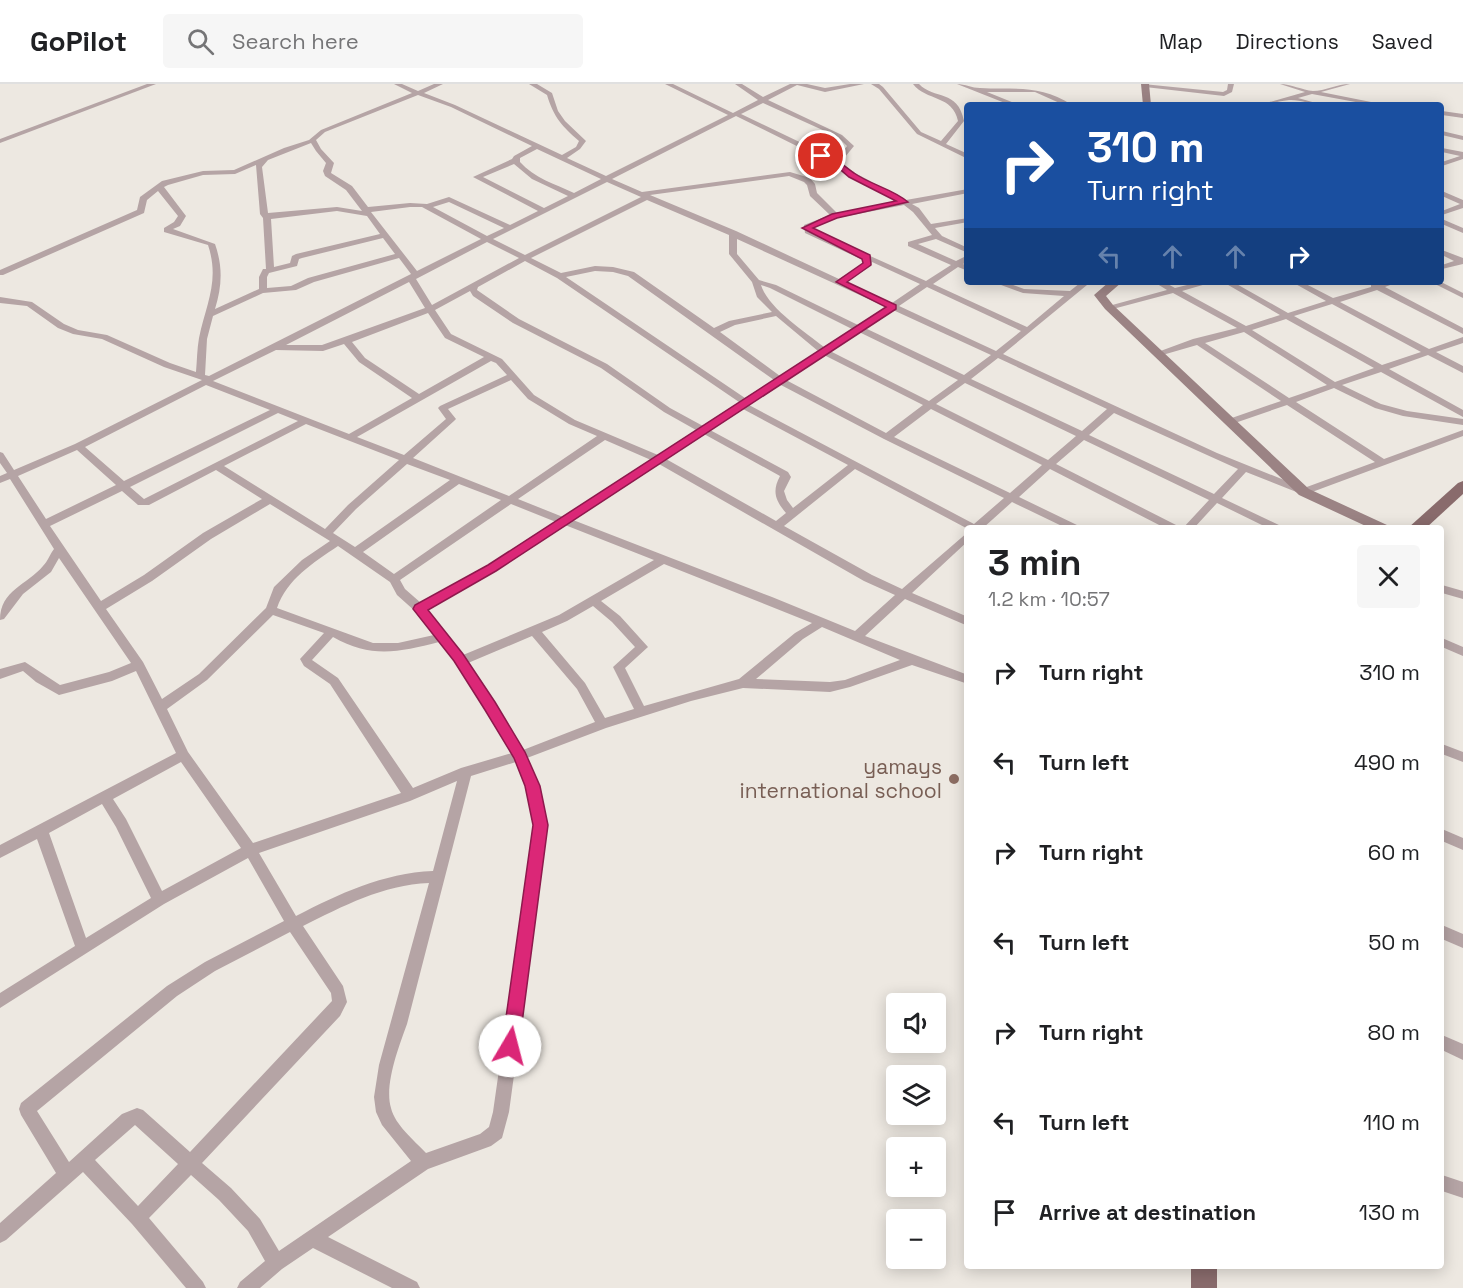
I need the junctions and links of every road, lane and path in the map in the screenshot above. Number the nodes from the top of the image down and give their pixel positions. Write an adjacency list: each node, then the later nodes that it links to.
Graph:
1 (153, 84): 36 (street)
2 (397, 84): 18 (street)
3 (440, 84): 18 (street)
4 (532, 84): 43 (street)
5 (668, 84): 29 (street)
6 (738, 84): 21 (street)
7 (797, 84): 8 (street); 21 (street)
8 (861, 84)
9 (874, 84): 37 (street)
10 (916, 84): 31 (street)
11 (960, 84): 17 (street)
12 (1145, 84): 13 (street); 24 (street)
13 (1231, 84)
14 (1283, 84): 19 (street)
15 (1347, 84): 19 (street)
16 (1022, 87): 17 (street); 23 (street)
17 (977, 90): 22 (street)
18 (418, 93): 35 (street); 38 (street)
19 (1314, 93): 20 (street); 27 (street)
20 (1290, 99): 25 (street); 26 (street)
21 (761, 100): 29 (street); 46 (street)
22 (1008, 102)
23 (1062, 102)
24 (1148, 102)
25 (1276, 102)
26 (1305, 102)
27 (1366, 102)
28 (1444, 113): 30 (street)
29 (735, 114): 46 (street); 48 (street)
30 (1463, 116)
31 (956, 129): 32 (street); 37 (street)
32 (964, 132)
33 (1444, 134): 34 (street)
34 (1463, 138)
35 (313, 140): 42 (street); 58 (street)
36 (0, 141)
37 (941, 145): 40 (street)
38 (537, 146): 43 (street); 44 (street)
39 (1444, 150): 41 (street)
40 (964, 155)
41 (1463, 156): 45 (street)
42 (266, 158): 49 (street); 61 (street)
43 (562, 158): 48 (street)
44 (516, 160): 52 (street); 57 (street)
45 (1445, 163): 47 (street)
46 (838, 164): 54 (street)
47 (1463, 167)
48 (606, 178): 52 (street); 53 (street)
49 (160, 186): 82 (street); 112 (street)
50 (964, 192): 54 (street)
51 (1444, 194): 55 (street)
52 (573, 195): 57 (street)
53 (644, 196): 60 (street); 67 (street); 75 (street)
54 (904, 202): 60 (street); 64 (street)
55 (1463, 205): 59 (street)
56 (427, 207): 58 (street); 65 (street); 70 (street)
57 (544, 211): 65 (street)
58 (366, 212): 61 (street); 68 (street)
59 (1444, 212)
60 (835, 216): 74 (street)
61 (267, 217): 81 (street)
62 (964, 221): 64 (street)
63 (1444, 223): 66 (street)
64 (931, 226): 69 (street)
65 (511, 228): 70 (street)
66 (1463, 231)
67 (733, 233): 85 (street); 86 (street)
68 (384, 235): 73 (street); 81 (street)
69 (937, 236): 71 (street); 78 (street)
70 (487, 240): 75 (street); 83 (street)
71 (964, 249)
72 (1444, 253): 77 (street)
73 (399, 255): 83 (street); 101 (street)
74 (867, 257): 86 (street); 87 (street)
75 (524, 259): 84 (street); 88 (street)
76 (964, 259): 78 (street)
77 (1462, 261): 79 (street)
78 (956, 264): 80 (street); 87 (street)
79 (1444, 266)
80 (964, 267)
81 (270, 269): 101 (street)
82 (0, 273)
83 (413, 276): 110 (street); 122 (street)
84 (560, 276): 118 (street); 137 (street)
85 (756, 282): 111 (street); 114 (street)
86 (840, 282): 108 (street)
87 (927, 284): 108 (street); 116 (street)
88 (475, 285): 110 (street); 145 (street)
89 (1006, 285): 103 (street)
90 (1080, 285): 103 (street)
91 (1083, 285): 104 (street)
92 (1112, 285): 104 (street)
93 (1163, 285): 102 (street)
94 (1199, 285): 102 (street)
95 (1232, 285): 113 (street)
96 (1302, 285): 107 (street)
97 (1373, 285): 100 (street)
98 (1384, 285): 100 (street)
99 (1441, 285): 105 (street)
100 (1377, 287): 107 (street); 117 (street)
101 (263, 291): 112 (street)
102 (1175, 292): 109 (street); 115 (street)
103 (1071, 294): 116 (street)
104 (1100, 295): 109 (street)
105 (1463, 296)
106 (0, 300): 132 (street)
107 (1333, 302): 113 (street); 124 (street)
108 (893, 307): 114 (street); 126 (street)
109 (1108, 307): 125 (street)
110 (431, 309): 120 (street); 127 (street)
111 (779, 313): 118 (street); 123 (street)
112 (209, 315): 132 (street)
113 (1288, 316): 115 (street); 128 (street)
114 (859, 329): 123 (street); 131 (street)
115 (1245, 329): 121 (street); 134 (street)
116 (1028, 330): 126 (street)
117 (1463, 331)
118 (712, 332): 133 (street)
119 (1463, 340): 124 (street)
120 (346, 341): 122 (street); 135 (street)
121 (1196, 341): 125 (street); 136 (street)
122 (274, 347): 132 (street)
123 (825, 352): 133 (street); 138 (street)
124 (1429, 352): 128 (street); 129 (street)
125 (1159, 353): 143 (street)
126 (998, 354): 131 (street); 139 (street)
127 (491, 357): 130 (street); 135 (street)
128 (1383, 368): 134 (street); 141 (street)
129 (1463, 370)
130 (512, 376): 147 (street); 154 (street)
131 (964, 379): 138 (street); 148 (street)
132 (205, 380): 140 (street); 151 (street)
133 (780, 381): 137 (street); 149 (street)
134 (1334, 385): 136 (street); 144 (street)
135 (418, 398): 150 (street)
136 (1288, 401): 143 (street); 155 (street)
137 (745, 404): 145 (street); 157 (street)
138 (929, 405): 149 (street); 156 (street)
139 (1113, 409): 148 (street); 159 (street)
140 (278, 410): 142 (street); 163 (street)
141 (1463, 414)
142 (305, 421): 150 (street); 158 (street)
143 (1229, 422): 165 (street)
144 (1463, 422)
145 (703, 430): 153 (street); 170 (street)
146 (1463, 433): 155 (street)
147 (606, 435): 153 (street); 169 (street)
148 (1083, 436): 156 (street); 167 (street)
149 (887, 437): 166 (street)
150 (349, 438): 154 (street)
151 (78, 446): 160 (street); 163 (street)
152 (0, 455): 160 (street)
153 (658, 459): 171 (street); 181 (street)
154 (403, 460): 162 (street); 182 (street)
155 (1383, 463): 165 (street)
156 (1050, 464): 166 (street); 176 (street)
157 (854, 465): 170 (street); 173 (street)
158 (218, 467): 163 (street); 168 (street)
159 (1244, 468): 165 (street); 167 (street)
160 (13, 473): 161 (street); 172 (street)
161 (0, 480)
162 (456, 481): 169 (street); 185 (street)
163 (124, 485): 172 (street)
164 (1463, 486): 180 (main road)
165 (1304, 492): 179 (street)
166 (1012, 496): 174 (street); 175 (street)
167 (1215, 498): 177 (street); 178 (street)
168 (268, 500): 182 (street); 192 (street)
169 (510, 501): 171 (street); 187 (street)
170 (792, 513): 181 (street)
171 (565, 521): 186 (street); 193 (street)
172 (45, 524): 184 (street)
173 (969, 525)
174 (978, 525)
175 (1068, 525)
176 (1168, 525)
177 (1191, 525)
178 (1271, 525)
179 (1376, 525)
180 (1419, 525)
181 (776, 527): 189 (street)
182 (331, 539): 185 (street); 194 (street)
183 (964, 539): 189 (street)
184 (59, 549): 192 (street); 195 (street)
185 (355, 552): 187 (street)
186 (664, 559): 191 (street); 197 (street)
187 (393, 579): 193 (street)
188 (1444, 590): 190 (street)
189 (901, 594): 196 (street); 200 (street)
190 (1463, 595)
191 (594, 601): 198 (street); 211 (street)
192 (99, 608): 206 (street)
193 (420, 609): 201 (street)
194 (271, 610): 199 (street); 210 (street)
195 (0, 616)
196 (964, 620)
197 (822, 622): 200 (street); 209 (street)
198 (533, 629): 205 (street); 212 (street)
199 (332, 631): 201 (street); 218 (street)
200 (857, 636): 204 (street)
201 (441, 637): 205 (street)
202 (1444, 643): 203 (street)
203 (1463, 652)
204 (912, 660): 208 (street); 209 (street)
205 (460, 661): 215 (street)
206 (139, 665): 207 (street); 210 (street)
207 (0, 674)
208 (964, 679)
209 (743, 683): 211 (street)
210 (160, 707): 214 (street)
211 (641, 712): 212 (street)
212 (602, 724): 215 (street)
213 (1444, 750): 216 (street)
214 (183, 755): 219 (street); 223 (street)
215 (520, 756): 217 (street); 236 (street)
216 (1463, 757)
217 (466, 772): 218 (street); 225 (street)
218 (410, 795): 223 (street)
219 (104, 796): 220 (street); 226 (street)
220 (41, 830): 224 (street); 230 (street)
221 (1444, 836): 222 (street)
222 (1463, 844)
223 (250, 850): 226 (street); 227 (street)
224 (0, 852)
225 (438, 877): 227 (street); 236 (street)
226 (159, 900): 230 (street)
227 (293, 924): 235 (street); 237 (street)
228 (1444, 933): 229 (street)
229 (1463, 941)
230 (83, 950): 231 (street)
231 (0, 1001)
232 (1444, 1044): 233 (street)
233 (1463, 1052)
234 (83, 1160): 235 (street); 237 (street); 240 (street)
235 (189, 1162): 240 (street); 243 (street)
236 (423, 1162): 242 (street)
237 (66, 1173): 241 (street)
238 (1444, 1184): 239 (street)
239 (1463, 1190)
240 (138, 1218): 245 (street)
241 (0, 1234)
242 (311, 1238): 243 (street); 247 (street)
243 (276, 1263): 246 (street)
244 (1204, 1269): 248 (main road)
245 (197, 1288)
246 (246, 1288)
247 (411, 1288)
248 (1204, 1288)

